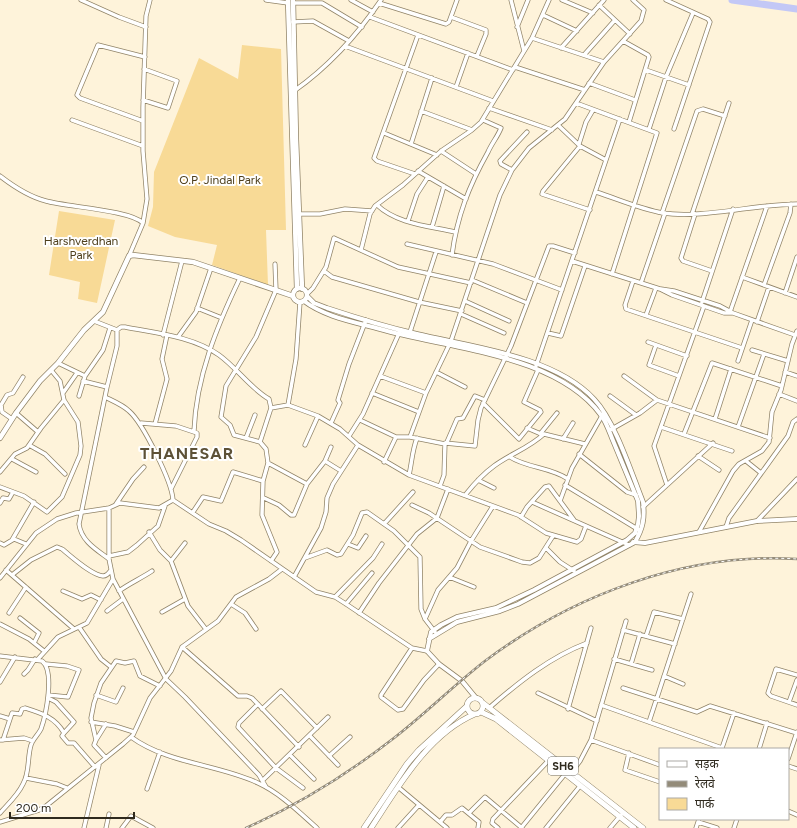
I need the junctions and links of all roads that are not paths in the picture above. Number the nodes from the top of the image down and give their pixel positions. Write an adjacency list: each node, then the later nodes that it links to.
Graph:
1 (81, 0): 25 (street)
2 (150, 0): 25 (street)
3 (266, 0): 13 (street)
4 (351, 0): 17 (street)
5 (457, 0): 22 (street)
6 (511, 0): 27 (street)
7 (528, 0): 27 (street)
8 (549, 0): 20 (street)
9 (562, 0): 18 (street)
10 (604, 0): 16 (street)
11 (633, 0): 30 (street)
12 (666, 0): 19 (street)
13 (290, 1): 14 (street); 24 (main road); 53 (main road)
14 (322, 1): 26 (street)
15 (380, 2): 17 (street); 22 (street)
16 (599, 5): 18 (street); 23 (street)
17 (373, 12): 21 (street)
18 (593, 13): 28 (street)
19 (693, 13): 46 (street); 49 (street)
20 (543, 14): 28 (street); 31 (street)
21 (370, 17): 26 (street); 29 (street)
22 (451, 17): 39 (street)
23 (615, 20): 30 (street); 38 (street)
24 (293, 22): 32 (street); 51 (main road)
25 (146, 26): 40 (street)
26 (362, 27): 32 (street)
27 (517, 27): 36 (street)
28 (577, 31): 35 (street)
29 (418, 34): 37 (street); 43 (street)
30 (630, 34): 33 (street)
31 (532, 38): 35 (street); 36 (street)
32 (349, 41): 34 (street)
33 (624, 41): 41 (street); 45 (street)
34 (344, 46): 43 (street); 51 (street)
35 (562, 48): 38 (street)
36 (524, 51): 44 (street)
37 (468, 53): 39 (street); 50 (street)
38 (584, 55): 41 (street)
39 (477, 56): 44 (street)
40 (145, 57): 42 (street); 66 (street)
41 (604, 62): 48 (street)
42 (144, 69): 54 (street); 54 (street)
43 (406, 69): 47 (street); 74 (street)
44 (514, 69): 52 (street); 56 (street)
45 (646, 70): 46 (street); 55 (street)
46 (666, 77): 49 (street); 69 (street)
47 (432, 78): 50 (street); 61 (street)
48 (589, 83): 52 (street); 55 (street)
49 (689, 85): 70 (street)
50 (456, 87): 56 (street)
51 (295, 90): 53 (street); 98 (main road)
52 (585, 90): 57 (street)
53 (290, 93): 130 (main road)
54 (143, 100): 66 (street)
55 (636, 100): 67 (street)
56 (494, 102): 59 (street)
57 (576, 103): 60 (street); 68 (street)
58 (729, 103): 62 (street)
59 (489, 108): 65 (street); 72 (street)
60 (594, 110): 63 (street); 76 (street)
61 (421, 111): 71 (street); 75 (street)
62 (725, 116): 97 (street); 99 (street)
63 (620, 119): 67 (street); 80 (street)
64 (72, 120): 77 (street)
65 (482, 120): 71 (street); 83 (street)
66 (143, 121): 77 (street)
67 (629, 122): 69 (street)
68 (559, 126): 72 (street); 76 (street)
69 (649, 129): 92 (street)
70 (674, 129)
71 (472, 130): 78 (street)
72 (552, 130): 81 (street)
73 (527, 132): 81 (street)
74 (384, 133): 75 (street); 82 (street)
75 (411, 144): 79 (street)
76 (580, 145): 80 (street); 95 (street)
77 (143, 146): 101 (street)
78 (441, 151): 79 (street); 83 (street)
79 (437, 155): 82 (street)
80 (606, 160): 87 (street)
81 (512, 170): 111 (street)
82 (416, 173): 85 (street); 91 (street)
83 (476, 174): 88 (street)
84 (0, 176): 101 (street)
85 (428, 177): 86 (street); 100 (street)
86 (444, 186): 88 (street); 102 (street)
87 (596, 192): 92 (street); 95 (street)
88 (466, 199): 103 (street)
89 (791, 204): 90 (street); 93 (street); 127 (street)
90 (797, 204)
91 (377, 205): 96 (street); 100 (street)
92 (634, 205): 97 (street); 119 (street)
93 (767, 206): 94 (street); 121 (street)
94 (733, 209): 99 (street); 118 (street)
95 (590, 210): 107 (street)
96 (372, 211): 98 (street); 105 (street)
97 (664, 213): 99 (street); 126 (street)
98 (299, 214): 130 (main road)
99 (693, 214): 118 (street)
100 (408, 221): 102 (street)
101 (143, 223): 109 (street)
102 (432, 227): 103 (street)
103 (455, 232): 108 (street)
104 (407, 244): 106 (street)
105 (361, 250): 117 (street); 120 (street)
106 (436, 252): 108 (street); 120 (street)
107 (575, 253): 113 (street); 123 (street)
108 (452, 255): 111 (street)
109 (129, 256): 112 (main road); 148 (main road)
110 (797, 257): 133 (street)
111 (478, 260): 123 (street); 125 (street)
112 (182, 261): 116 (main road); 161 (street)
113 (572, 261): 115 (street); 132 (street)
114 (275, 264): 131 (street)
115 (585, 266): 119 (street); 156 (street)
116 (211, 268): 122 (main road); 142 (street)
117 (324, 271): 136 (street); 139 (street)
118 (712, 271): 137 (street)
119 (612, 274): 124 (street)
120 (428, 275): 125 (street); 139 (street)
121 (742, 277): 127 (street); 144 (street)
122 (240, 278): 131 (main road); 146 (street)
123 (535, 281): 132 (street); 140 (street)
124 (633, 281): 126 (street); 145 (street)
125 (472, 282): 138 (street); 140 (street)
126 (641, 283): 129 (street)
127 (764, 285): 128 (street)
128 (769, 287): 133 (street); 151 (street)
129 (658, 288): 137 (street); 141 (street); 145 (street)
130 (299, 289): 134 (main road); 136 (main road)
131 (276, 290): 134 (main road); 179 (street)
132 (562, 290): 156 (street)
133 (785, 292): 135 (street)
134 (293, 296): 136 (main road)
135 (797, 297)
136 (304, 298): 150 (street); 205 (street)
137 (702, 300): 141 (street); 144 (street)
138 (465, 301): 143 (street); 149 (street)
139 (419, 302): 143 (street); 155 (street)
140 (527, 303): 172 (street)
141 (702, 306): 144 (street); 157 (street)
142 (197, 308): 146 (street); 162 (street)
143 (462, 313): 158 (street); 163 (street)
144 (731, 313): 147 (street)
145 (646, 315): 157 (street)
146 (222, 318): 167 (street)
147 (752, 320): 151 (street); 168 (street)
148 (94, 321): 152 (street); 175 (main road)
149 (510, 321)
150 (366, 322): 154 (street); 160 (street); 220 (street)
151 (757, 322): 159 (street)
152 (110, 328): 153 (street); 189 (street)
153 (117, 330): 161 (street); 191 (street)
154 (401, 330): 155 (street); 160 (street)
155 (410, 332): 163 (street)
156 (548, 332): 176 (street)
157 (695, 332): 168 (street); 171 (street)
158 (504, 333)
159 (796, 333): 174 (street)
160 (399, 334): 166 (street); 183 (street)
161 (165, 335): 162 (street); 222 (street)
162 (178, 337): 167 (street)
163 (451, 341): 166 (street); 172 (street)
164 (648, 342): 165 (street)
165 (656, 345): 171 (street); 185 (street)
166 (449, 346): 172 (street); 180 (street)
167 (209, 348): 179 (street); 227 (street)
168 (742, 348): 173 (street)
169 (752, 350): 170 (street)
170 (764, 354): 174 (street); 188 (street)
171 (687, 356): 185 (street)
172 (505, 357): 176 (street); 202 (street)
173 (738, 361)
174 (788, 362): 181 (street)
175 (58, 363): 178 (main road); 182 (street)
176 (537, 368): 211 (street); 225 (street)
177 (731, 369): 188 (street); 208 (street); 216 (street)
178 (51, 370): 193 (street); 209 (main road)
179 (236, 370): 206 (street); 234 (street)
180 (436, 372): 192 (street); 195 (street)
181 (785, 372): 186 (street); 190 (street)
182 (77, 373): 189 (street); 193 (street)
183 (380, 376): 194 (street); 195 (street)
184 (624, 376): 201 (street)
185 (680, 376): 204 (street)
186 (797, 376)
187 (23, 377): 215 (street)
188 (756, 377): 190 (street); 224 (street)
189 (84, 378): 191 (street); 197 (street)
190 (782, 386): 196 (street)
191 (107, 387): 199 (street)
192 (465, 387)
193 (63, 393): 200 (street)
194 (372, 393): 207 (street); 218 (street)
195 (426, 393): 207 (street)
196 (779, 394): 203 (street); 237 (street)
197 (79, 396)
198 (610, 396): 213 (street)
199 (105, 397): 219 (street); 293 (street)
200 (64, 400): 228 (street); 283 (street)
201 (657, 400): 204 (street); 213 (street)
202 (484, 401): 225 (street); 240 (street); 240 (street)
203 (797, 401)
204 (669, 404): 208 (street); 223 (street)
205 (288, 405): 206 (street); 214 (street)
206 (271, 408): 239 (street)
207 (419, 412): 232 (street)
208 (692, 412): 216 (street); 230 (street)
209 (16, 413): 215 (main road); 228 (street)
210 (556, 413): 229 (street)
211 (603, 414): 226 (street); 242 (street)
212 (255, 415): 234 (street)
213 (636, 415): 226 (street)
214 (318, 416): 220 (street); 244 (street)
215 (12, 419): 233 (main road)
216 (714, 419): 224 (street)
217 (797, 419): 261 (street)
218 (360, 420): 231 (street); 235 (street)
219 (141, 423): 222 (street); 274 (street)
220 (331, 423): 231 (street)
221 (573, 423): 238 (street)
222 (155, 424): 227 (street)
223 (661, 427): 230 (street); 270 (street)
224 (738, 427): 237 (street)
225 (528, 428): 229 (street)
226 (611, 430): 279 (street)
227 (194, 431): 274 (street)
228 (38, 432): 243 (street)
229 (542, 434): 238 (street); 250 (street)
230 (684, 434): 241 (street)
231 (349, 436): 245 (street)
232 (410, 437): 235 (street); 236 (street)
233 (0, 438)
234 (246, 438): 239 (street)
235 (396, 438): 254 (street)
236 (416, 438): 240 (street); 263 (street)
237 (770, 438): 253 (street)
238 (563, 439): 242 (street)
239 (260, 442): 255 (street)
240 (446, 443): 272 (street)
241 (713, 443): 247 (street); 249 (street)
242 (585, 444): 248 (street)
243 (29, 445): 251 (street); 262 (street)
244 (305, 445)
245 (358, 445): 254 (street); 258 (street)
246 (331, 447): 252 (street)
247 (732, 450)
248 (579, 454): 264 (street); 279 (street)
249 (698, 456): 257 (street); 270 (street)
250 (510, 457): 264 (street); 266 (street)
251 (12, 459): 259 (street); 260 (street)
252 (324, 461): 258 (street); 268 (street)
253 (746, 461): 261 (street); 306 (street)
254 (384, 462): 263 (street)
255 (268, 463): 267 (street); 268 (street)
256 (144, 467): 286 (street)
257 (719, 470)
258 (341, 471): 323 (street)
259 (0, 472)
260 (36, 472)
261 (762, 473): 302 (street)
262 (64, 474)
263 (408, 475): 272 (street)
264 (568, 479): 269 (street)
265 (797, 479): 299 (street)
266 (478, 480): 273 (street); 278 (street)
267 (263, 481): 280 (street); 294 (street)
268 (307, 484): 280 (street)
269 (565, 485): 282 (street); 303 (street)
270 (667, 485): 290 (street)
271 (0, 486): 276 (street)
272 (440, 486): 275 (street)
273 (494, 488)
274 (171, 489): 281 (street)
275 (448, 489): 278 (street); 296 (street)
276 (13, 492): 283 (street); 285 (street)
277 (413, 492): 300 (street)
278 (466, 494): 289 (street)
279 (637, 494): 290 (street); 292 (street)
280 (264, 498): 325 (street)
281 (173, 500): 288 (street); 294 (street)
282 (560, 500): 284 (street); 298 (street)
283 (34, 502): 309 (street)
284 (532, 502): 295 (street); 298 (street)
285 (0, 503)
286 (116, 504): 288 (street); 291 (street)
287 (412, 505): 296 (street)
288 (165, 506): 305 (street)
289 (494, 506): 295 (street); 311 (street)
290 (644, 506): 292 (street); 304 (street)
291 (109, 508): 293 (street); 322 (street)
292 (639, 510): 303 (street)
293 (81, 512): 316 (street); 322 (street)
294 (192, 512): 325 (street)
295 (521, 516): 308 (street)
296 (437, 518): 311 (street); 320 (street)
297 (797, 519): 299 (street)
298 (574, 521): 301 (street)
299 (757, 521): 302 (street)
300 (384, 524): 317 (street); 320 (street)
301 (586, 526): 308 (street); 315 (street)
302 (726, 527): 306 (street)
303 (636, 529): 304 (street); 310 (street)
304 (641, 531): 313 (street)
305 (149, 532): 322 (street); 324 (street)
306 (699, 532): 313 (street)
307 (366, 536): 317 (street)
308 (553, 536): 321 (street)
309 (12, 540): 314 (street); 316 (street)
310 (627, 540): 313 (street); 315 (street)
311 (471, 541): 321 (street); 334 (street)
312 (185, 542): 324 (street)
313 (634, 542): 319 (street)
314 (0, 543)
315 (623, 543): 319 (street); 330 (street)
316 (26, 544): 327 (street)
317 (348, 544): 323 (street)
318 (382, 544): 342 (street)
319 (629, 545): 330 (street)
320 (410, 546): 351 (street); 353 (street)
321 (546, 548): 330 (street)
322 (109, 558): 328 (street)
323 (305, 558): 333 (street)
324 (171, 561): 344 (street)
325 (271, 561): 326 (street)
326 (282, 569): 333 (street); 346 (street)
327 (6, 570): 332 (street); 335 (street)
328 (111, 570): 332 (street); 336 (street)
329 (152, 571): 340 (street)
330 (574, 572): 362 (street); 364 (street)
331 (372, 573): 347 (street)
332 (12, 575): 337 (street)
333 (294, 577): 342 (street)
334 (449, 577): 338 (street); 353 (street)
335 (0, 578)
336 (113, 579): 340 (street); 345 (street)
337 (26, 586): 350 (street); 360 (street)
338 (474, 587)
339 (63, 591): 345 (street)
340 (119, 591): 343 (street)
341 (691, 594): 354 (street)
342 (334, 597): 347 (street)
343 (123, 599): 348 (street); 387 (street)
344 (185, 599): 349 (street); 358 (street)
345 (101, 600): 357 (street)
346 (231, 604): 358 (street); 361 (street)
347 (346, 604): 351 (street)
348 (107, 611)
349 (162, 612)
350 (9, 613)
351 (360, 614): 372 (street)
352 (20, 618): 368 (street)
353 (425, 619): 362 (street)
354 (683, 619): 366 (street); 370 (street)
355 (626, 620): 363 (street)
356 (0, 624): 368 (street)
357 (79, 627): 360 (street); 382 (street)
358 (205, 628): 371 (street)
359 (591, 628): 369 (street)
360 (74, 629): 373 (street)
361 (256, 629)
362 (433, 630): 364 (street); 367 (street)
363 (623, 630): 365 (street); 378 (street)
364 (437, 634): 367 (street)
365 (640, 634): 366 (street); 381 (street)
366 (646, 636): 370 (street)
367 (429, 639): 374 (street)
368 (34, 643): 373 (street)
369 (587, 643): 405 (street); 407 (street)
370 (675, 644): 386 (street)
371 (182, 647): 387 (street); 401 (street)
372 (412, 648): 374 (street); 380 (street)
373 (44, 651): 377 (street)
374 (427, 651): 380 (street)
375 (0, 656): 376 (street)
376 (15, 657): 377 (street); 389 (street)
377 (36, 659): 379 (street); 384 (street)
378 (614, 659): 381 (street); 404 (street)
379 (46, 664): 396 (street); 396 (street)
380 (439, 664): 397 (street)
381 (631, 664): 383 (street)
382 (111, 667): 391 (street); 395 (street)
383 (652, 670)
384 (24, 674)
385 (797, 675): 399 (street)
386 (664, 676): 390 (street); 398 (street)
387 (166, 679): 391 (street); 449 (street)
388 (797, 680): 399 (street)
389 (0, 682)
390 (683, 684)
391 (160, 686): 421 (street)
392 (123, 688): 395 (street)
393 (623, 688): 398 (street)
394 (538, 693): 407 (street)
395 (96, 695): 415 (street)
396 (48, 696): 411 (street); 422 (street)
397 (476, 698): 400 (main road, SH6); 403 (main road)
398 (656, 699): 409 (street); 417 (street)
399 (789, 702): 402 (street)
400 (483, 703): 405 (main road, SH6); 408 (main road)
401 (258, 704): 406 (street); 445 (street)
402 (797, 705)
403 (467, 706): 410 (main road); 472 (main road)
404 (601, 706): 416 (street); 417 (street)
405 (489, 708): 446 (main road, SH6)
406 (262, 709): 420 (street); 431 (street)
407 (568, 709): 416 (street)
408 (481, 712): 410 (main road); 440 (main road, SH6)
409 (734, 713): 418 (street); 432 (street)
410 (475, 714): 453 (main road)
411 (45, 715): 414 (street); 422 (street); 430 (street)
412 (0, 716): 414 (street)
413 (328, 717): 420 (street)
414 (10, 719): 427 (street)
415 (91, 722): 419 (street); 428 (street)
416 (597, 722): 429 (street)
417 (649, 722): 432 (street)
418 (767, 723): 423 (street); 433 (street)
419 (106, 724): 421 (street); 428 (street)
420 (318, 728): 424 (street)
421 (134, 732): 425 (street)
422 (64, 733): 444 (street)
423 (797, 733): 438 (street)
424 (310, 736): 431 (street); 437 (street)
425 (131, 737): 434 (street); 439 (street)
426 (350, 737): 437 (street)
427 (1, 740): 430 (street)
428 (96, 740): 439 (street)
429 (591, 740): 435 (street); 446 (street)
430 (33, 741): 447 (street)
431 (299, 746): 436 (street)
432 (722, 748)
433 (759, 748)
434 (160, 752): 452 (street); 456 (street)
435 (630, 753): 443 (street); 450 (street)
436 (290, 755): 445 (street); 448 (street)
437 (329, 756): 442 (street)
438 (789, 756)
439 (106, 758): 441 (street)
440 (548, 761): 446 (main road, SH6); 458 (street)
441 (100, 763): 444 (street); 467 (street)
442 (338, 765)
443 (659, 765)
444 (95, 767): 454 (street)
445 (276, 768): 449 (street); 455 (street)
446 (568, 775): 451 (main road, SH6); 462 (main road, SH6); 478 (street)
447 (26, 778): 454 (street); 459 (street)
448 (314, 779)
449 (263, 780): 452 (street)
450 (659, 782)
451 (580, 786): 462 (main road, SH6); 479 (street)
452 (266, 787): 471 (street)
453 (398, 787): 457 (street); 473 (main road)
454 (68, 788): 465 (street)
455 (303, 788)
456 (147, 789)
457 (419, 805): 466 (street); 474 (street)
458 (501, 811): 460 (street); 477 (street); 478 (street)
459 (0, 813)
460 (469, 813): 466 (street); 476 (street)
461 (110, 814): 468 (street)
462 (621, 815): 480 (street); 481 (main road, SH6); 482 (main road, SH6)
463 (0, 817): 465 (street)
464 (699, 820): 483 (street); 484 (street)
465 (2, 822)
466 (440, 822): 475 (street)
467 (84, 828)
468 (106, 828)
469 (122, 828): 470 (street)
470 (153, 828)
471 (317, 828)
472 (364, 828)
473 (371, 828)
474 (398, 828)
475 (447, 828)
476 (478, 828)
477 (498, 828)
478 (522, 828)
479 (546, 828)
480 (610, 828)
481 (634, 828)
482 (643, 828)
483 (696, 828)
484 (717, 828)

